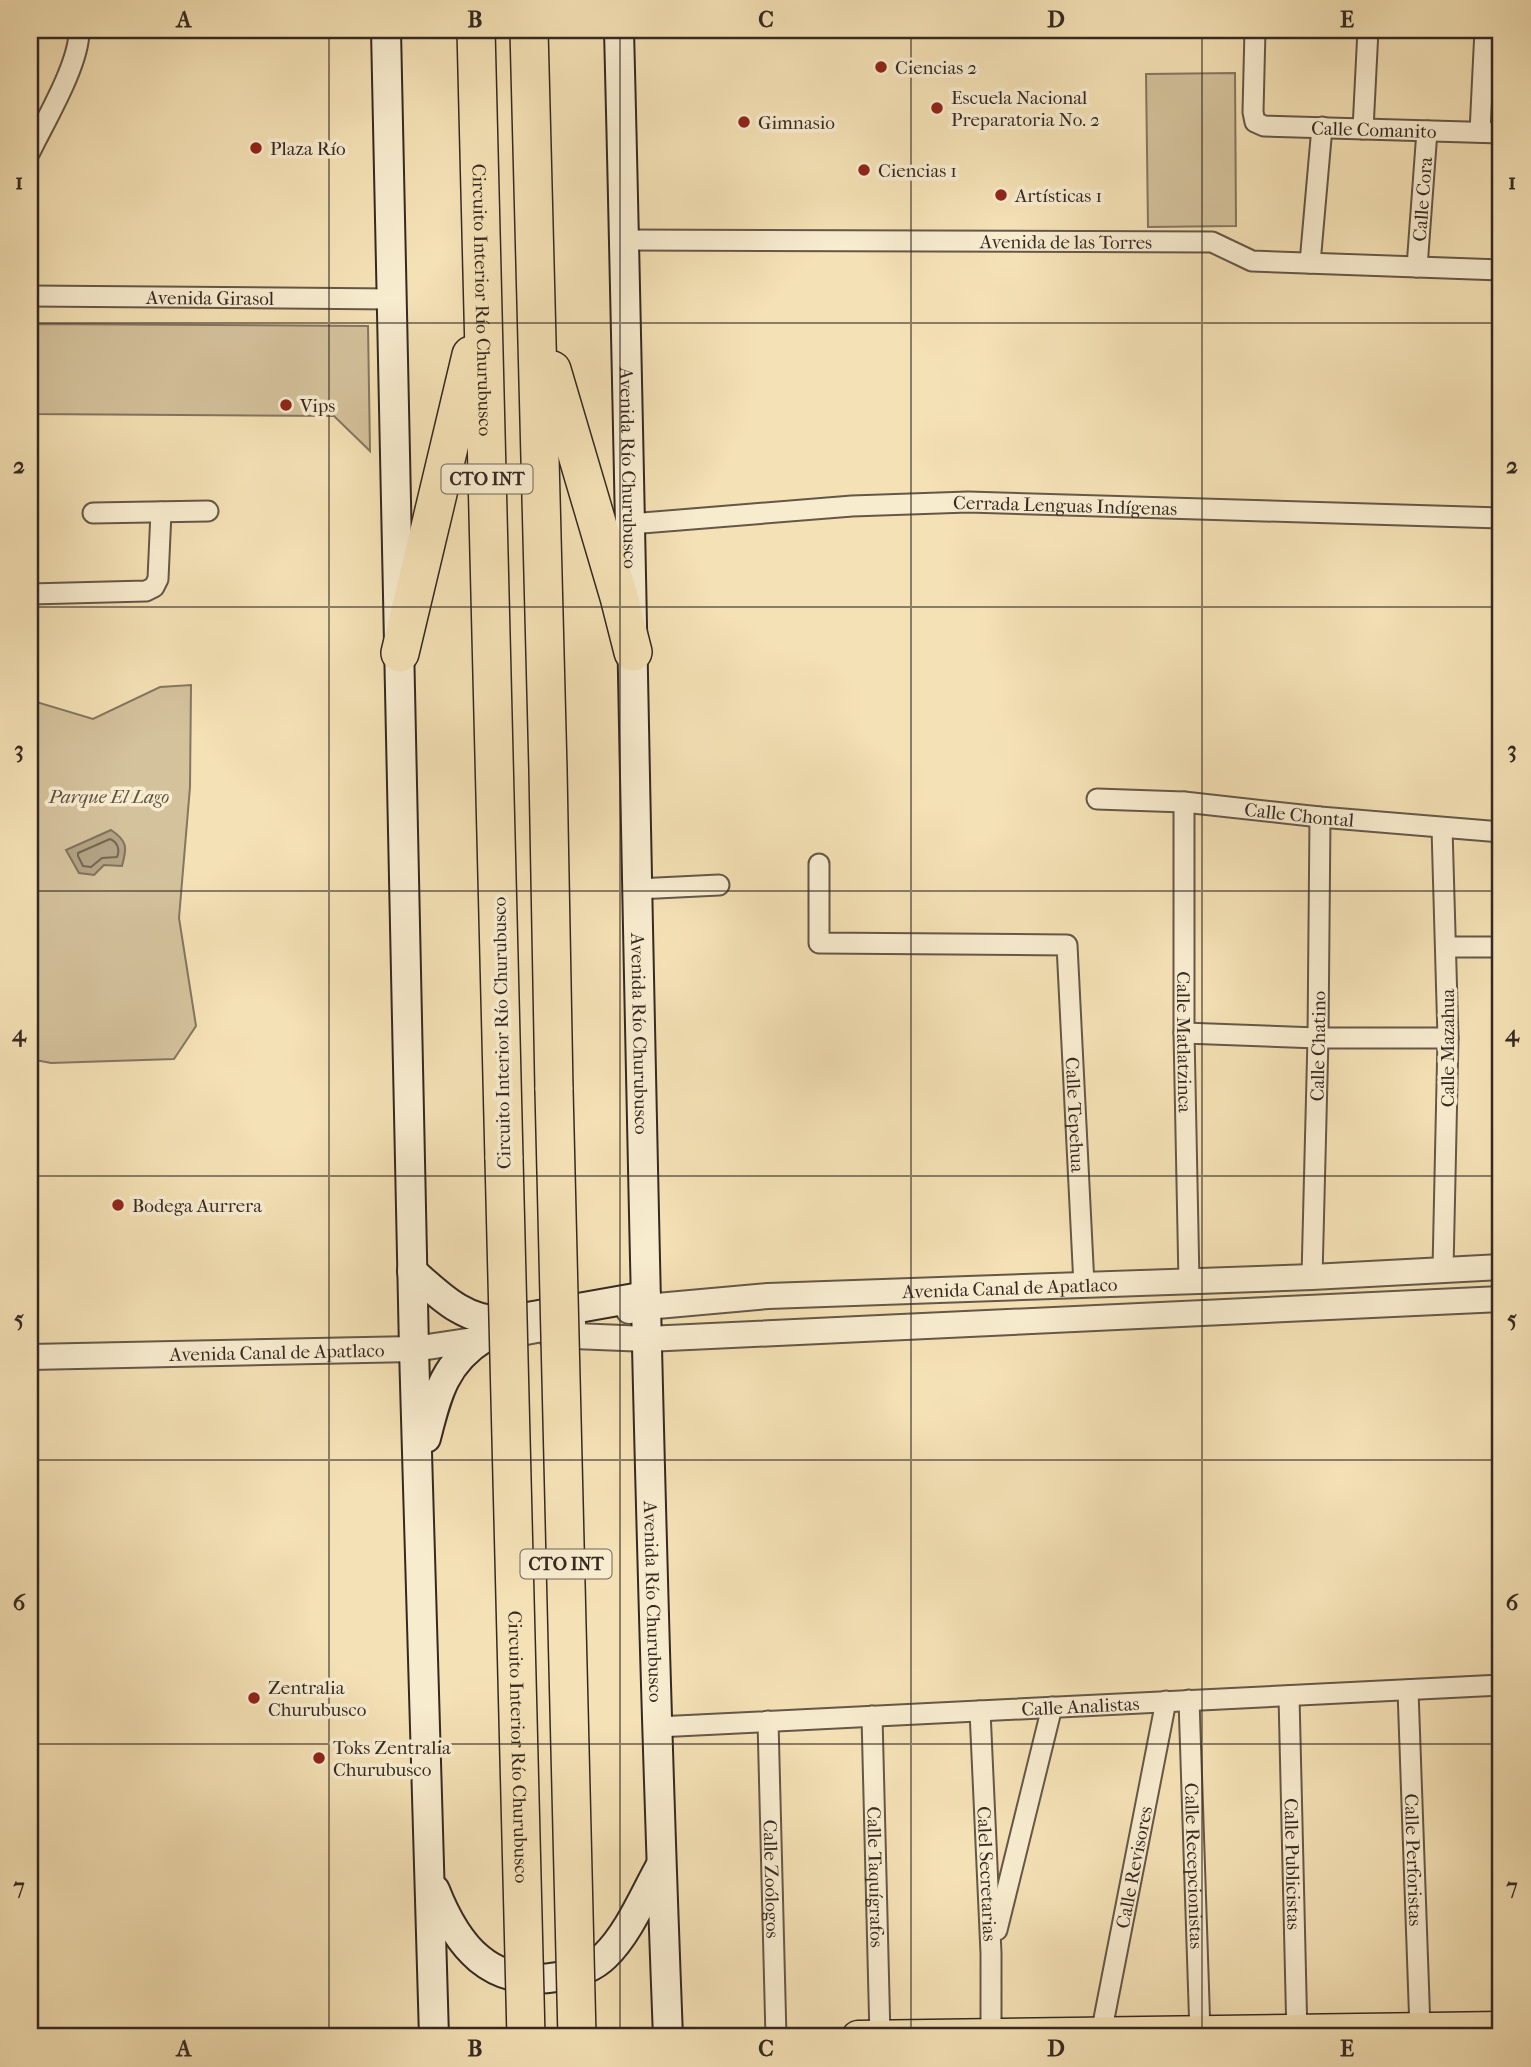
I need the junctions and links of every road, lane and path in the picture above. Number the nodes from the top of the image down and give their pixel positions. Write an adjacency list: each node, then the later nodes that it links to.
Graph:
1 (79, 30): 14 (street)
2 (386, 30): 20 (main road)
3 (475, 30): 22 (highway, Circuito Interior Río Churubusco / CTO INT)
4 (529, 30): 21 (highway, CTO INT)
5 (619, 30): 15 (main road, Avenida Río Churubusco)
6 (1255, 30): 9 (street, Calle Comanito)
7 (1368, 30): 10 (street)
8 (1485, 30): 12 (street)
9 (1322, 127): 10 (street, Calle Comanito); 16 (street)
10 (1363, 129): 11 (street, Calle Comanito)
11 (1427, 131): 12 (street, Calle Comanito); 17 (street, Calle Cora)
12 (1480, 132): 13 (street, Calle Comanito)
13 (1501, 133)
14 (30, 152)
15 (625, 240): 16 (street, Avenida de las Torres); 27 (main road, Avenida Río Churubusco)
16 (1310, 263): 17 (street, Avenida de las Torres)
17 (1418, 267): 18 (street, Avenida de las Torres)
18 (1501, 270)
19 (30, 296): 20 (street, Avenida Girasol)
20 (392, 299): 30 (main road)
21 (537, 305): 29 (highway); 79 (highway, CTO INT, bridge)
22 (482, 310): 30 (highway); 78 (highway, Circuito Interior Río Churubusco / CTO INT, bridge)
23 (208, 511): 24 (street)
24 (161, 512): 25 (street); 28 (street)
25 (93, 513)
26 (1501, 518): 27 (street, Cerrada Lenguas Indígenas)
27 (630, 524): 29 (main road, Avenida Río Churubusco)
28 (30, 594)
29 (633, 652): 38 (main road, Avenida Río Churubusco)
30 (400, 653): 46 (main road)
31 (1097, 799): 32 (street, Calle Chontal)
32 (1184, 802): 33 (street, Calle Chontal); 41 (street, Calle Matlatzinca)
33 (1320, 817): 34 (street, Calle Chontal); 42 (street, Calle Chatino)
34 (1442, 828): 35 (street, Calle Chontal); 39 (street, Calle Mazahua)
35 (1501, 832)
36 (819, 864): 49 (street, Calle Tepehua)
37 (719, 885): 38 (street)
38 (637, 889): 51 (main road, Avenida Río Churubusco)
39 (1446, 947): 40 (street); 43 (street, Calle Mazahua)
40 (1501, 947)
41 (1184, 1033): 42 (street); 48 (street, Calle Matlatzinca)
42 (1318, 1038): 43 (street); 47 (street, Calle Chatino)
43 (1448, 1038): 45 (street, Calle Mazahua)
44 (1501, 1267): 45 (street, Avenida Canal de Apatlaco)
45 (1443, 1269): 47 (street, Avenida Canal de Apatlaco)
46 (412, 1271): 51 (main road); 55 (main road)
47 (1312, 1277): 48 (street, Avenida Canal de Apatlaco)
48 (1189, 1282): 49 (street, Avenida Canal de Apatlaco)
49 (1084, 1285): 51 (street, Avenida Canal de Apatlaco)
50 (1501, 1299): 54 (street, Avenida Canal de Apatlaco)
51 (646, 1302): 52 (street, Avenida Canal de Apatlaco); 54 (main road, Avenida Río Churubusco)
52 (521, 1333): 53 (street, Avenida Canal de Apatlaco); 54 (street, Avenida Canal de Apatlaco)
53 (484, 1338): 55 (street, Avenida Canal de Apatlaco); 57 (main road)
54 (647, 1339): 67 (main road, Avenida Río Churubusco)
55 (414, 1349): 56 (street, Avenida Canal de Apatlaco); 57 (main road)
56 (30, 1357)
57 (417, 1470): 69 (main road)
58 (1501, 1685): 59 (street, Calle Analistas)
59 (1408, 1690): 60 (street, Calle Analistas); 72 (street, Calle Perforistas)
60 (1289, 1696): 61 (street, Calle Analistas); 75 (street, Calle Publicistas)
61 (1189, 1700): 62 (street, Calle Analistas); 73 (street, Calle Recepcionistas)
62 (1166, 1701): 63 (street, Calle Analistas); 74 (street, Calle Revisores)
63 (1052, 1707): 64 (street, Calle Analistas); 70 (street)
64 (980, 1711): 65 (street, Calle Analistas); 70 (street, Calel Secretarias)
65 (872, 1716): 66 (street, Calle Analistas); 83 (street, Calle Taquígrafos)
66 (768, 1721): 67 (street, Calle Analistas); 81 (street, Calle Zoólogos)
67 (657, 1727): 68 (main road, Avenida Río Churubusco)
68 (661, 1865): 69 (main road); 80 (main road, Avenida Río Churubusco)
69 (429, 1874): 77 (main road)
70 (991, 1953): 76 (street, Calel Secretarias)
71 (1501, 2028): 72 (main road)
72 (1420, 2029): 75 (main road)
73 (1200, 2032): 74 (main road); 75 (main road)
74 (1101, 2034): 76 (main road)
75 (1297, 2034)
76 (991, 2035): 83 (main road)
77 (434, 2037)
78 (526, 2037)
79 (578, 2037)
80 (668, 2037)
81 (776, 2037)
82 (858, 2037): 83 (main road)
83 (880, 2037)

